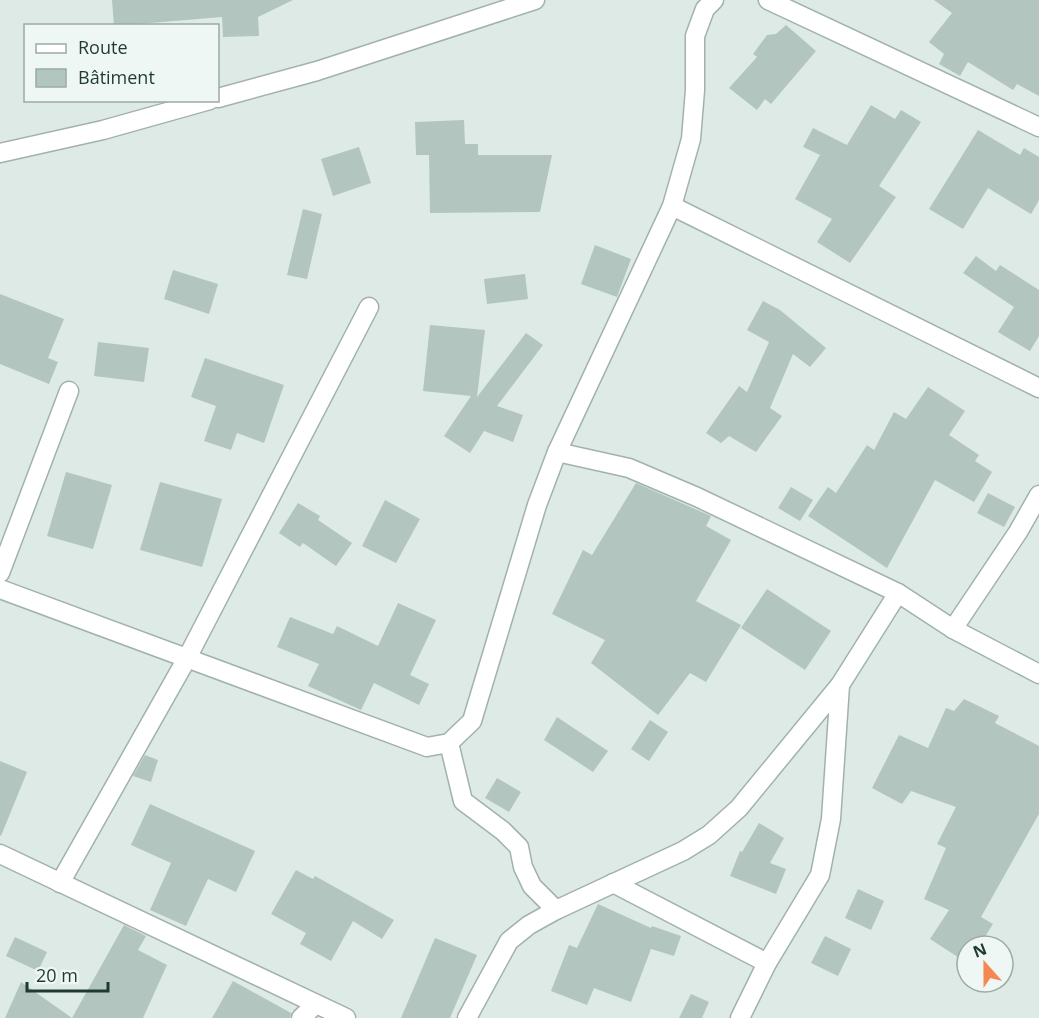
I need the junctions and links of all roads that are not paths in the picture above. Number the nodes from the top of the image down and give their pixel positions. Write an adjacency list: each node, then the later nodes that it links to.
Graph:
1 (535, 0): 4 (street)
2 (714, 0): 8 (street)
3 (768, 0): 6 (street)
4 (219, 98)
5 (203, 102): 7 (street)
6 (1039, 127)
7 (0, 153)
8 (672, 206): 10 (street); 12 (street)
9 (369, 307): 18 (street)
10 (1039, 388)
11 (69, 391): 14 (street)
12 (557, 452): 16 (street); 21 (street)
13 (1039, 495): 17 (street)
14 (0, 573)
15 (0, 589): 18 (street)
16 (898, 593): 17 (street); 20 (street)
17 (954, 629): 19 (street)
18 (186, 660): 21 (street); 23 (street)
19 (1039, 674)
20 (840, 685): 24 (street); 26 (street)
21 (450, 743): 25 (street)
22 (0, 854): 23 (street)
23 (60, 883): 27 (street)
24 (613, 883): 25 (street); 26 (street)
25 (556, 909): 30 (street)
26 (767, 963): 31 (street)
27 (315, 1005): 28 (street); 29 (street)
28 (301, 1018)
29 (346, 1018)
30 (467, 1018)
31 (740, 1018)

